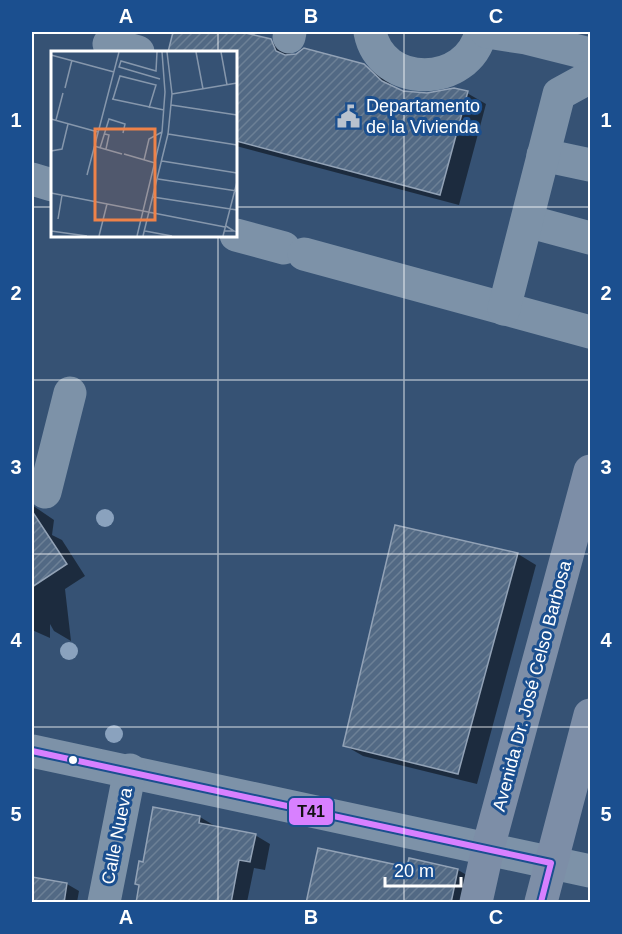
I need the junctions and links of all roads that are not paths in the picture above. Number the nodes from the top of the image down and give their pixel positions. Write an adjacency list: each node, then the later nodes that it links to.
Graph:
1 (370, 32): 2 (street)
2 (481, 32)
3 (487, 32): 4 (street)
4 (526, 38): 5 (street); 7 (street)
5 (591, 54)
6 (591, 77): 7 (street)
7 (559, 94): 8 (street)
8 (543, 155): 9 (street); 12 (street)
9 (591, 165)
10 (32, 179): 11 (street)
11 (51, 185)
12 (526, 221): 14 (street); 15 (street)
13 (237, 235): 15 (street)
14 (591, 238)
15 (504, 309): 16 (street)
16 (591, 332)
17 (70, 393): 19 (street)
18 (591, 471): 23 (main road, Avenida Dr. José Celso Barbosa)
19 (45, 492)
20 (591, 714): 24 (main road)
21 (32, 750): 22 (street)
22 (130, 770): 23 (street); 26 (street, Calle Nueva)
23 (488, 848): 24 (street); 27 (main road, Avenida Dr. José Celso Barbosa)
24 (551, 863): 25 (street); 28 (main road)
25 (591, 871)
26 (104, 903)
27 (476, 903)
28 (541, 903)

